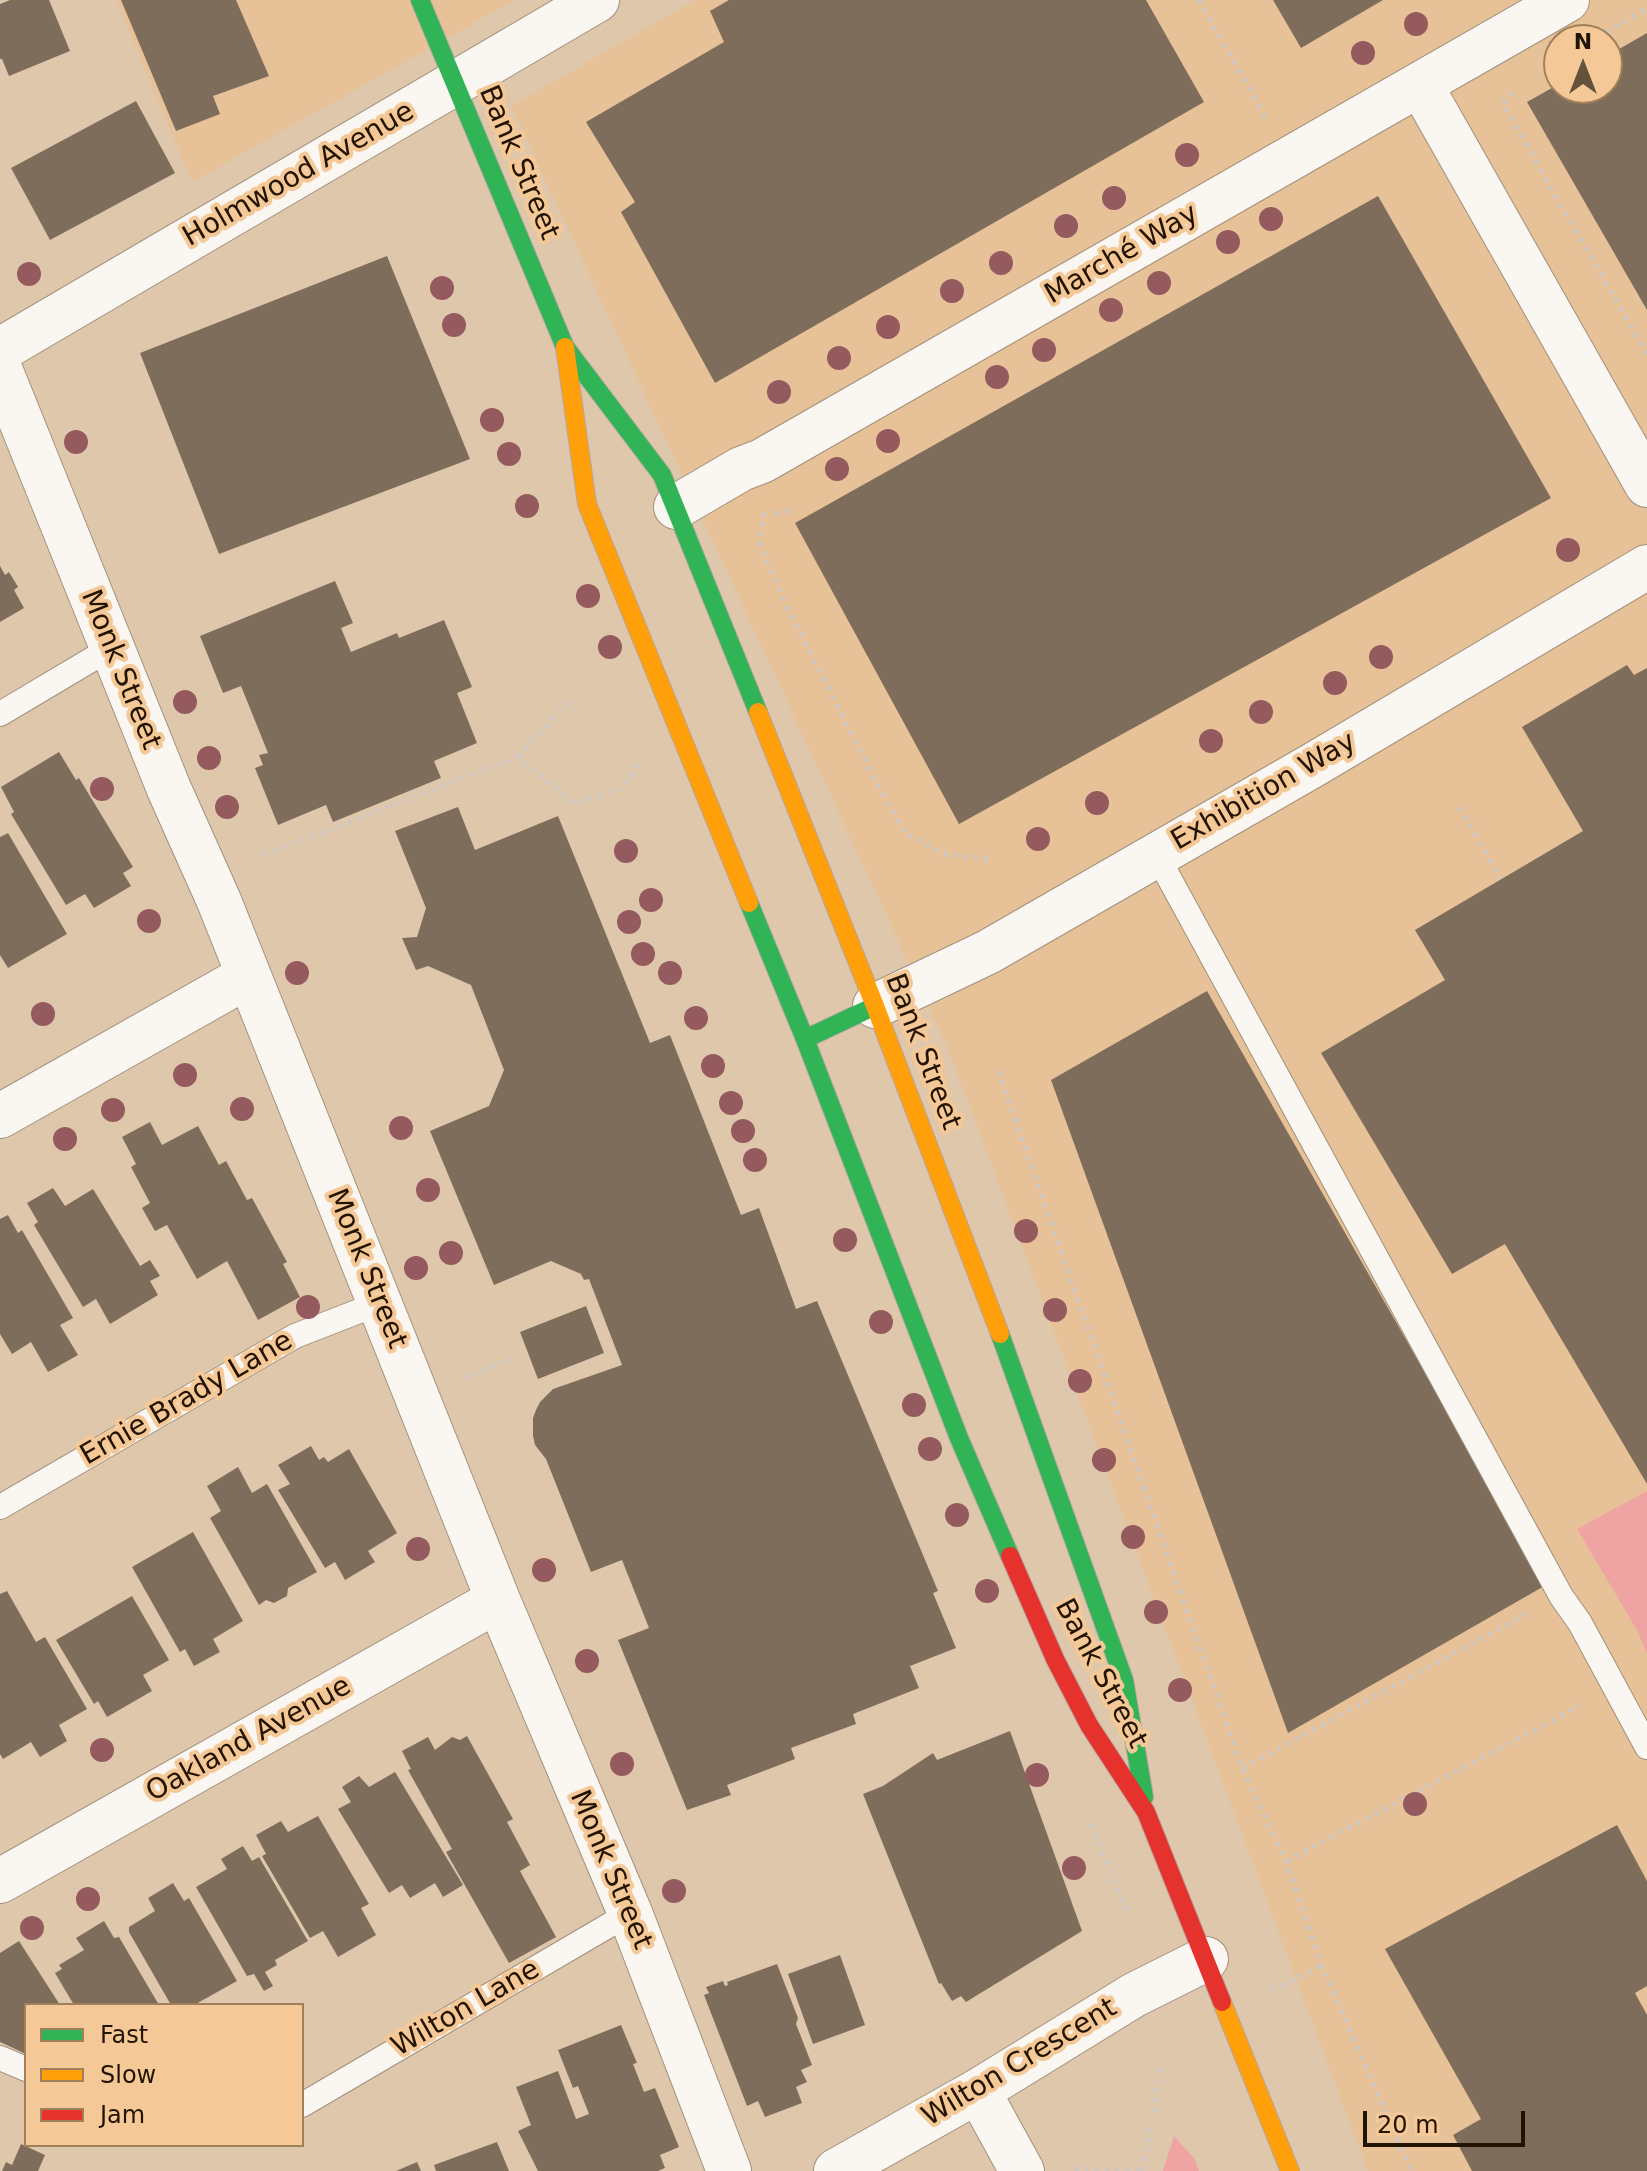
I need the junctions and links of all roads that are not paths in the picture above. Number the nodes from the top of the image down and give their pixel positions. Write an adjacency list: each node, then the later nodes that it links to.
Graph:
1 (420, 0): 4 (main road, Bank Street)
2 (597, 0): 4 (street, Holmwood Avenue)
3 (1567, 0): 5 (street, Marché Way)
4 (454, 85): 6 (main road, Bank Street); 7 (street, Holmwood Avenue)
5 (1421, 86): 9 (street); 10 (street, Marché Way)
6 (565, 347): 10 (main road, Bank Street); 17 (main road, Bank Street)
7 (0, 350)
8 (0, 369): 12 (street, Monk Street)
9 (1647, 485)
10 (676, 507): 16 (main road, Bank Street)
11 (1647, 567): 14 (street, Exhibition Way)
12 (111, 648): 13 (lane); 15 (street, Monk Street)
13 (0, 714)
14 (1156, 854): 16 (street, Exhibition Way); 22 (lane)
15 (248, 976): 18 (street); 19 (street, Monk Street)
16 (875, 1006): 17 (main road); 23 (main road, Bank Street)
17 (805, 1039): 23 (main road, Bank Street)
18 (0, 1116)
19 (380, 1303): 20 (lane, Ernie Brady Lane); 21 (street, Monk Street)
20 (0, 1507)
21 (498, 1600): 24 (street, Oakland Avenue); 25 (street, Monk Street)
22 (1647, 1747)
23 (1146, 1812): 26 (main road, Bank Street)
24 (0, 1881)
25 (630, 1913): 30 (lane, Wilton Lane); 31 (street, Monk Street)
26 (1206, 1959): 29 (street, Wilton Crescent); 34 (main road, Bank Street)
27 (0, 2058): 28 (lane)
28 (24, 2068)
29 (978, 2091): 32 (street, Wilton Crescent); 33 (street)
30 (304, 2104)
31 (729, 2171)
32 (836, 2171)
33 (1022, 2171)
34 (1290, 2171)

